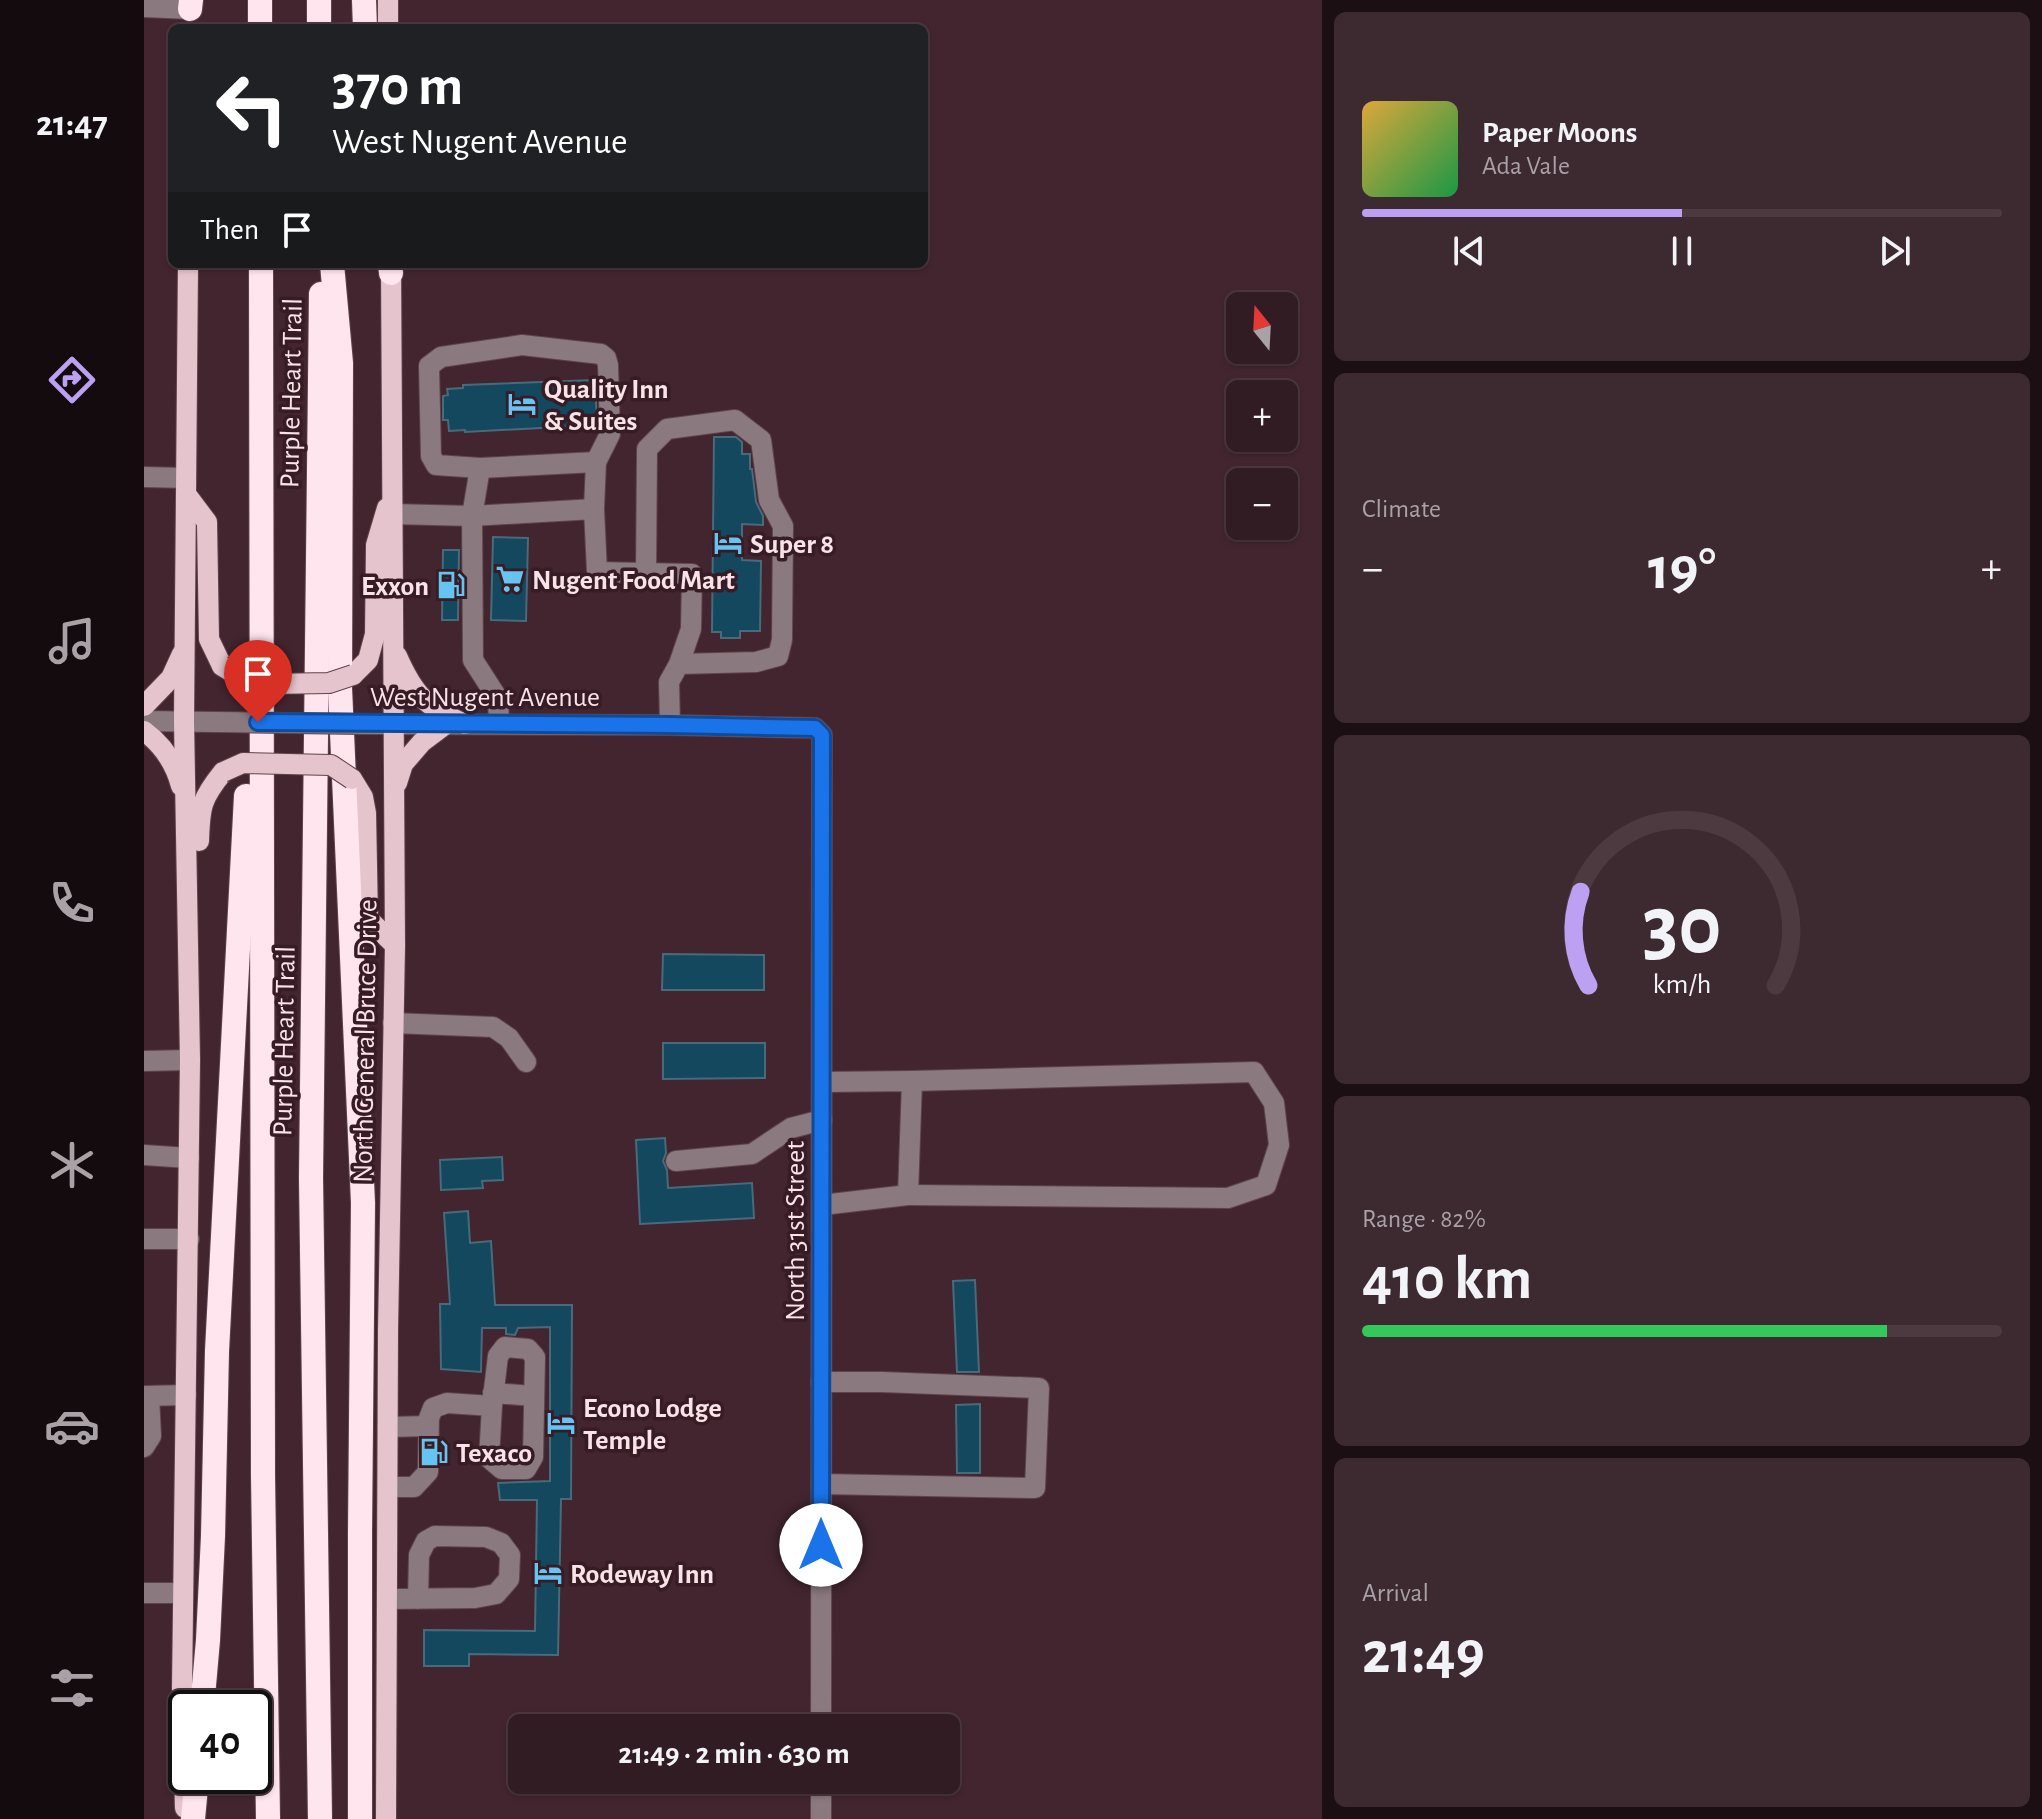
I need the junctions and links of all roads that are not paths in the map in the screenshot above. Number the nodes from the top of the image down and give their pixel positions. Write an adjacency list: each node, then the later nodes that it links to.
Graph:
1 (260, 0): 7 (highway)
2 (319, 0): 8 (highway)
3 (364, 0): 9 (highway)
4 (388, 0): 10 (main road)
5 (144, 7): 6 (street)
6 (190, 9)
7 (260, 24)
8 (319, 24)
9 (365, 24)
10 (388, 24)
11 (188, 268): 19 (main road)
12 (261, 268): 24 (highway, Purple Heart Trail)
13 (321, 268): 77 (highway, Purple Heart Trail)
14 (332, 268): 78 (highway)
15 (391, 268): 20 (main road, North General Bruce Drive)
16 (596, 462): 17 (street); 17 (street); 21 (street)
17 (480, 468): 23 (street)
18 (144, 477): 19 (street)
19 (186, 486): 20 (main road, bridge); 26 (main road)
20 (393, 490): 22 (main road, North General Bruce Drive)
21 (594, 509): 23 (street); 25 (street)
22 (393, 514): 23 (street); 27 (main road, North General Bruce Drive)
23 (472, 516): 34 (street)
24 (261, 526): 70 (highway); 76 (highway, Purple Heart Trail)
25 (646, 574): 28 (street); 28 (street)
26 (185, 646): 29 (main road); 31 (main road)
27 (393, 648): 32 (main road, North General Bruce Drive); 33 (main road)
28 (679, 664): 35 (street)
29 (144, 706)
30 (144, 721): 31 (street, West Nugent Avenue)
31 (184, 721): 32 (street, West Nugent Avenue, bridge); 39 (main road)
32 (394, 724): 33 (street, West Nugent Avenue); 38 (main road, North General Bruce Drive)
33 (456, 724): 34 (street, West Nugent Avenue); 38 (main road)
34 (499, 724): 35 (street, West Nugent Avenue)
35 (670, 725): 37 (street, West Nugent Avenue)
36 (144, 731): 39 (main road)
37 (822, 735): 47 (street, North 31st Street)
38 (394, 795): 41 (main road, North General Bruce Drive)
39 (186, 803): 40 (main road)
40 (188, 903): 41 (main road, bridge); 43 (main road)
41 (395, 945): 42 (main road, North General Bruce Drive)
42 (393, 1023): 45 (street); 62 (main road, North General Bruce Drive)
43 (190, 1060): 44 (street); 50 (main road)
44 (144, 1061)
45 (526, 1062)
46 (912, 1081): 47 (street); 52 (street); 52 (street)
47 (822, 1082): 48 (street, North 31st Street)
48 (822, 1120): 51 (street); 53 (street, North 31st Street)
49 (144, 1155): 50 (street)
50 (189, 1158): 55 (main road)
51 (676, 1161)
52 (908, 1195): 53 (street)
53 (822, 1205): 56 (street, North 31st Street)
54 (144, 1239): 55 (street)
55 (189, 1239): 57 (main road)
56 (821, 1382): 64 (street, North 31st Street); 64 (street)
57 (186, 1395): 58 (street); 67 (main road)
58 (146, 1396): 63 (street)
59 (534, 1396): 60 (street); 60 (street); 60 (street)
60 (492, 1399): 61 (street)
61 (428, 1426): 62 (street); 65 (street)
62 (388, 1427): 65 (main road, North General Bruce Drive)
63 (144, 1447)
64 (821, 1484): 71 (street, North 31st Street)
65 (388, 1487): 68 (main road, North General Bruce Drive)
66 (144, 1593): 67 (street)
67 (183, 1593): 74 (main road)
68 (387, 1599): 69 (street); 79 (main road, North General Bruce Drive)
69 (418, 1599): 69 (street)
70 (203, 1690)
71 (821, 1714)
72 (195, 1794): 75 (highway)
73 (821, 1794): 80 (street)
74 (185, 1819)
75 (193, 1819)
76 (268, 1819)
77 (320, 1819)
78 (360, 1819)
79 (386, 1819)
80 (821, 1819)

